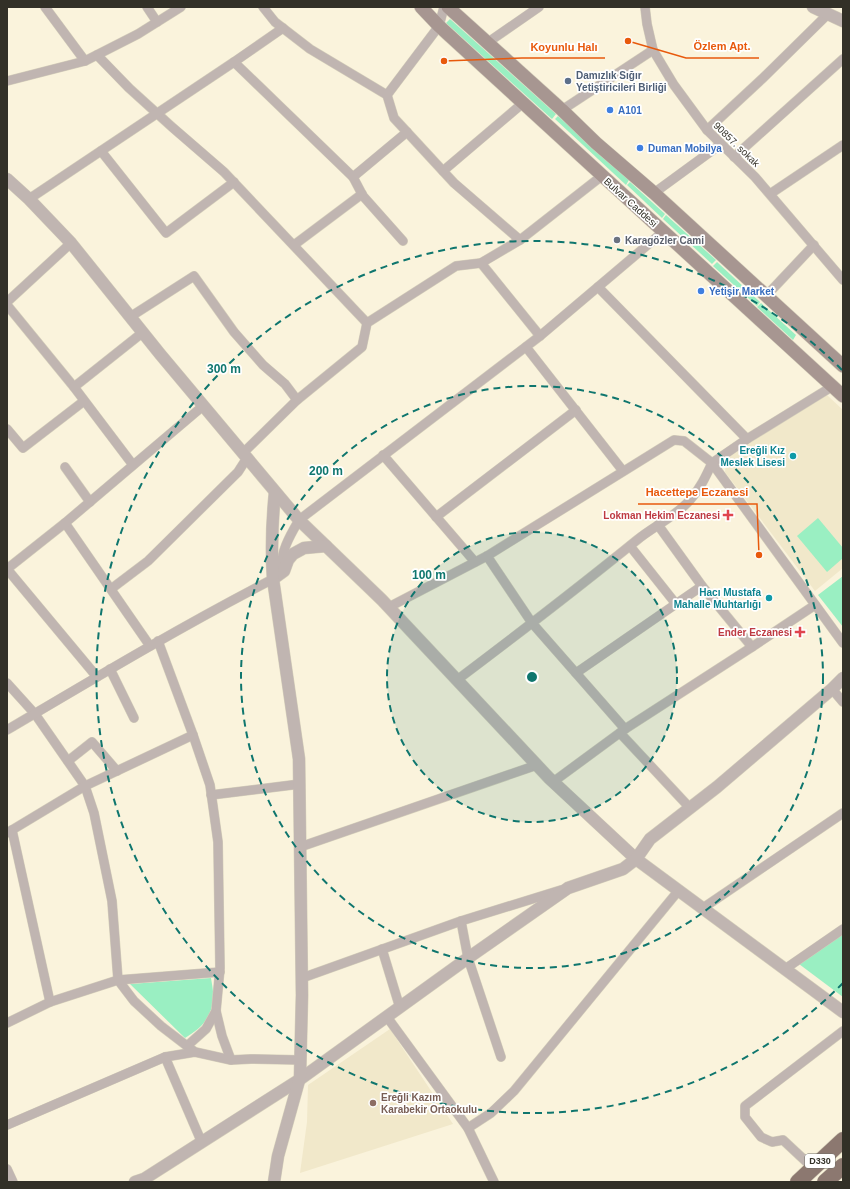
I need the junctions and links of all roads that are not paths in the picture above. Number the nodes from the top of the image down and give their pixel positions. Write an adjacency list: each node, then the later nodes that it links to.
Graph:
1 (45, 7): 20 (street)
2 (147, 7): 13 (street)
3 (181, 7): 13 (street)
4 (263, 7): 15 (street)
5 (421, 7): 14 (main road, Bulvar Caddesi)
6 (444, 7): 14 (street)
7 (448, 7): 16 (main road)
8 (539, 7): 16 (street)
9 (645, 7): 17 (street, 90857. sokak)
10 (813, 7): 11 (street)
11 (828, 14): 12 (street); 27 (street)
12 (843, 21)
13 (157, 22): 18 (street)
14 (439, 26): 23 (street); 24 (main road, Bulvar Caddesi)
15 (283, 28): 21 (street); 23 (street)
16 (488, 43): 25 (main road)
17 (653, 50): 25 (street); 27 (street, 90857. sokak)
18 (97, 55): 20 (street); 26 (street)
19 (843, 60): 32 (street)
20 (85, 61): 22 (street)
21 (234, 62): 26 (street); 35 (street)
22 (7, 81)
23 (387, 95): 28 (street)
24 (523, 103): 33 (street); 34 (main road, Bulvar Caddesi)
25 (562, 110): 38 (main road)
26 (157, 114): 31 (street); 37 (street)
27 (707, 130): 29 (street, 90857. sokak)
28 (407, 132): 33 (street); 35 (street)
29 (722, 144): 32 (street, 90857. sokak); 38 (street)
30 (843, 145): 40 (street)
31 (101, 151): 37 (street); 41 (street)
32 (734, 157): 40 (street, 90857. sokak)
33 (443, 171): 43 (street)
34 (603, 176): 42 (main road, Bulvar Caddesi); 43 (street)
35 (353, 177): 39 (street)
36 (7, 179): 41 (street)
37 (234, 182): 46 (street)
38 (654, 193): 51 (main road)
39 (362, 194): 44 (street); 46 (street)
40 (770, 194): 47 (street, 90857. sokak)
41 (29, 198): 45 (street)
42 (664, 231): 50 (street); 60 (main road, Bulvar Caddesi)
43 (520, 240): 48 (street)
44 (403, 241)
45 (71, 242): 52 (street); 54 (street)
46 (294, 245): 55 (street)
47 (814, 245): 49 (street, 90857. sokak); 51 (street)
48 (481, 263): 55 (street); 57 (street)
49 (843, 280)
50 (598, 287): 57 (street); 68 (street)
51 (766, 296): 59 (main road)
52 (7, 302)
53 (7, 306): 61 (street)
54 (130, 317): 56 (street); 63 (street)
55 (367, 323): 63 (street)
56 (142, 333): 61 (street); 65 (street)
57 (540, 336): 58 (street)
58 (526, 347): 66 (street); 70 (street)
59 (843, 366)
60 (833, 386): 62 (main road, Bulvar Caddesi); 68 (street)
61 (74, 387): 64 (street)
62 (843, 396)
63 (297, 400): 69 (street)
64 (84, 401): 67 (street); 72 (street)
65 (203, 406): 69 (street); 72 (street)
66 (576, 410): 74 (street); 77 (street)
67 (7, 429)
68 (747, 439): 71 (street)
69 (245, 456): 75 (street); 89 (street)
70 (383, 456): 77 (street); 78 (street)
71 (712, 463): 74 (street); 80 (street); 91 (street)
72 (133, 465): 76 (street)
73 (65, 467): 76 (street)
74 (623, 471): 83 (street)
75 (275, 492): 78 (street); 87 (street)
76 (90, 502): 79 (street)
77 (436, 517): 84 (street)
78 (298, 520): 81 (street); 86 (street)
79 (65, 523): 85 (street); 89 (street)
80 (658, 525): 82 (street); 88 (street)
81 (326, 546): 86 (street); 92 (street)
82 (630, 546): 90 (street); 93 (street)
83 (487, 556): 84 (street); 93 (street)
84 (475, 562): 92 (street)
85 (7, 569): 99 (street)
86 (284, 571): 87 (street)
87 (273, 579): 95 (street); 114 (street)
88 (702, 586): 90 (street); 96 (street)
89 (111, 589): 95 (street)
90 (676, 604): 98 (street)
91 (815, 605): 94 (street); 96 (street)
92 (388, 607): 101 (street)
93 (532, 623): 98 (street); 101 (street)
94 (843, 643)
95 (154, 644): 97 (street); 109 (street)
96 (752, 647): 108 (street)
97 (110, 668): 99 (street); 106 (street)
98 (576, 673): 108 (street)
99 (97, 677): 105 (street)
100 (843, 678): 103 (street)
101 (457, 680): 111 (street)
102 (7, 683): 105 (street)
103 (832, 689): 104 (street); 117 (street)
104 (843, 702)
105 (35, 714): 107 (street); 110 (street)
106 (134, 718)
107 (7, 730)
108 (622, 731): 113 (street); 117 (street)
109 (193, 735): 112 (street); 116 (street)
110 (68, 761): 112 (street); 115 (street)
111 (537, 765): 113 (street); 120 (street)
112 (117, 771): 115 (street)
113 (553, 782): 121 (street)
114 (300, 784): 116 (street); 120 (street)
115 (86, 786): 119 (street); 132 (street)
116 (211, 795): 130 (street)
117 (690, 808): 121 (street)
118 (843, 812): 124 (street)
119 (9, 831): 133 (street)
120 (300, 846): 131 (street)
121 (636, 859): 122 (street); 123 (street)
122 (568, 888): 125 (street); 128 (street)
123 (679, 890): 124 (street); 148 (street)
124 (703, 908): 129 (street)
125 (461, 921): 127 (street); 128 (street)
126 (843, 929): 129 (street)
127 (382, 949): 131 (street); 134 (street)
128 (468, 958): 134 (street); 142 (street)
129 (786, 969): 136 (street)
130 (220, 972): 132 (street); 135 (street)
131 (302, 978): 145 (street)
132 (118, 980): 133 (street); 140 (street)
133 (50, 1002): 138 (street)
134 (400, 1008): 137 (street)
135 (216, 1011): 140 (street); 144 (street)
136 (843, 1012)
137 (387, 1017): 146 (street); 148 (street)
138 (7, 1023)
139 (843, 1031): 152 (street)
140 (186, 1046): 141 (street)
141 (195, 1052): 143 (street); 144 (street)
142 (501, 1056)
143 (165, 1057): 147 (street); 150 (street)
144 (231, 1060): 145 (street)
145 (300, 1060): 146 (street)
146 (299, 1080): 150 (street); 156 (street)
147 (7, 1125)
148 (468, 1128): 157 (street)
149 (843, 1140): 152 (highway, D330)
150 (202, 1143): 155 (street)
151 (843, 1166): 159 (highway, D330)
152 (813, 1168): 158 (highway, D330)
153 (7, 1169): 154 (street)
154 (13, 1182)
155 (135, 1182)
156 (274, 1182)
157 (494, 1182)
158 (798, 1182)
159 (825, 1182)

